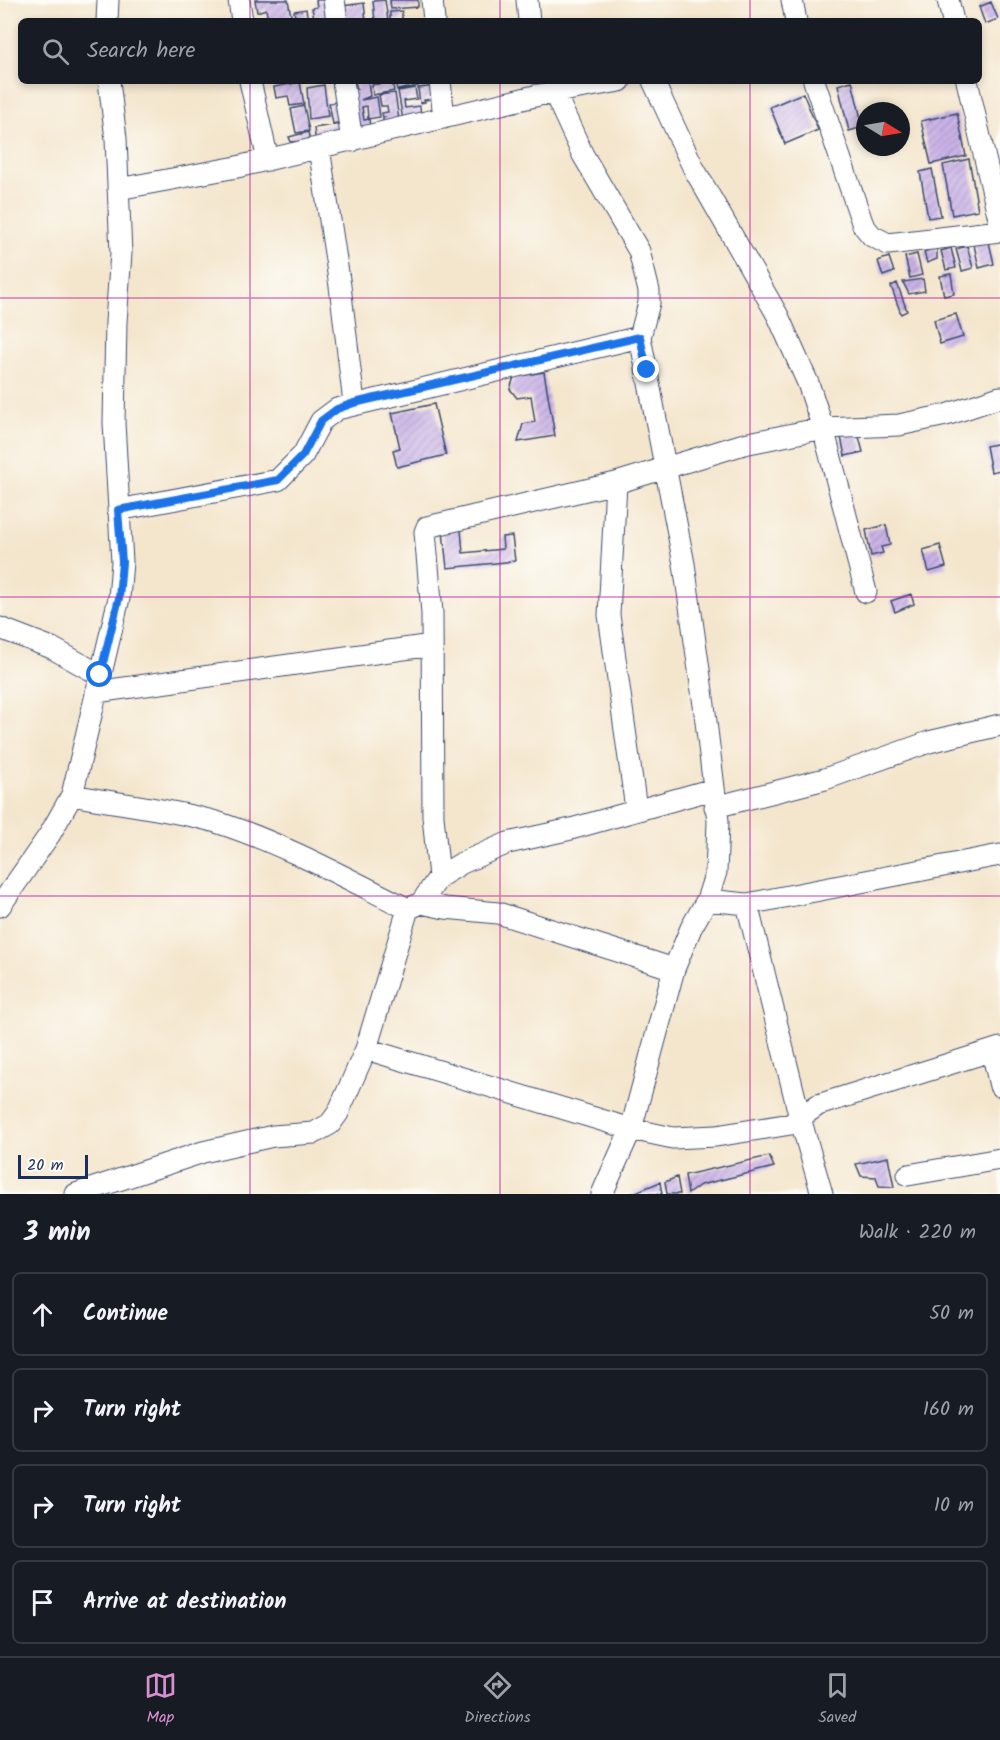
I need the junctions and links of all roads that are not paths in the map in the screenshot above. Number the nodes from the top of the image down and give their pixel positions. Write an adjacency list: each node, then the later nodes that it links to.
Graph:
1 (108, 0): 8 (street)
2 (239, 0): 9 (street)
3 (334, 0): 10 (street)
4 (432, 0): 11 (street)
5 (527, 0): 12 (street)
6 (792, 0): 13 (street)
7 (948, 0): 14 (street)
8 (107, 18)
9 (242, 18)
10 (337, 18)
11 (434, 18)
12 (529, 18)
13 (795, 18)
14 (952, 18)
15 (109, 84): 29 (street)
16 (251, 84): 28 (street)
17 (343, 84): 26 (street)
18 (440, 84): 24 (street)
19 (591, 84): 23 (street)
20 (654, 84): 35 (street)
21 (815, 84): 31 (street)
22 (969, 84): 25 (street)
23 (543, 89): 24 (street); 32 (street)
24 (444, 118): 26 (street)
25 (989, 130): 30 (street)
26 (352, 141): 27 (street)
27 (319, 148): 28 (street); 34 (street)
28 (268, 160): 29 (street)
29 (118, 189): 38 (street)
30 (1000, 223)
31 (1000, 231)
32 (640, 337): 34 (street); 36 (street)
33 (1000, 397): 35 (street)
34 (354, 403): 38 (street)
35 (823, 428): 36 (street); 39 (street)
36 (667, 470): 37 (street); 45 (street)
37 (616, 483): 41 (street); 46 (street)
38 (118, 510): 42 (street)
39 (866, 592)
40 (0, 628): 42 (street)
41 (432, 645): 42 (street); 48 (street)
42 (98, 683): 44 (street)
43 (1000, 724): 45 (street)
44 (72, 795): 51 (street); 52 (street)
45 (714, 798): 46 (street); 49 (street)
46 (636, 809): 48 (street)
47 (1000, 855): 50 (street)
48 (439, 877): 52 (street)
49 (707, 900): 50 (street); 53 (street)
50 (747, 904): 57 (street)
51 (0, 906)
52 (414, 906): 53 (street); 54 (street)
53 (674, 969): 58 (street)
54 (366, 1049): 58 (street); 61 (street)
55 (996, 1050): 56 (street); 57 (street)
56 (1000, 1086)
57 (800, 1118): 58 (street); 63 (street)
58 (631, 1129): 62 (street)
59 (1000, 1160): 60 (street)
60 (908, 1175)
61 (76, 1194)
62 (602, 1194)
63 (822, 1194)

